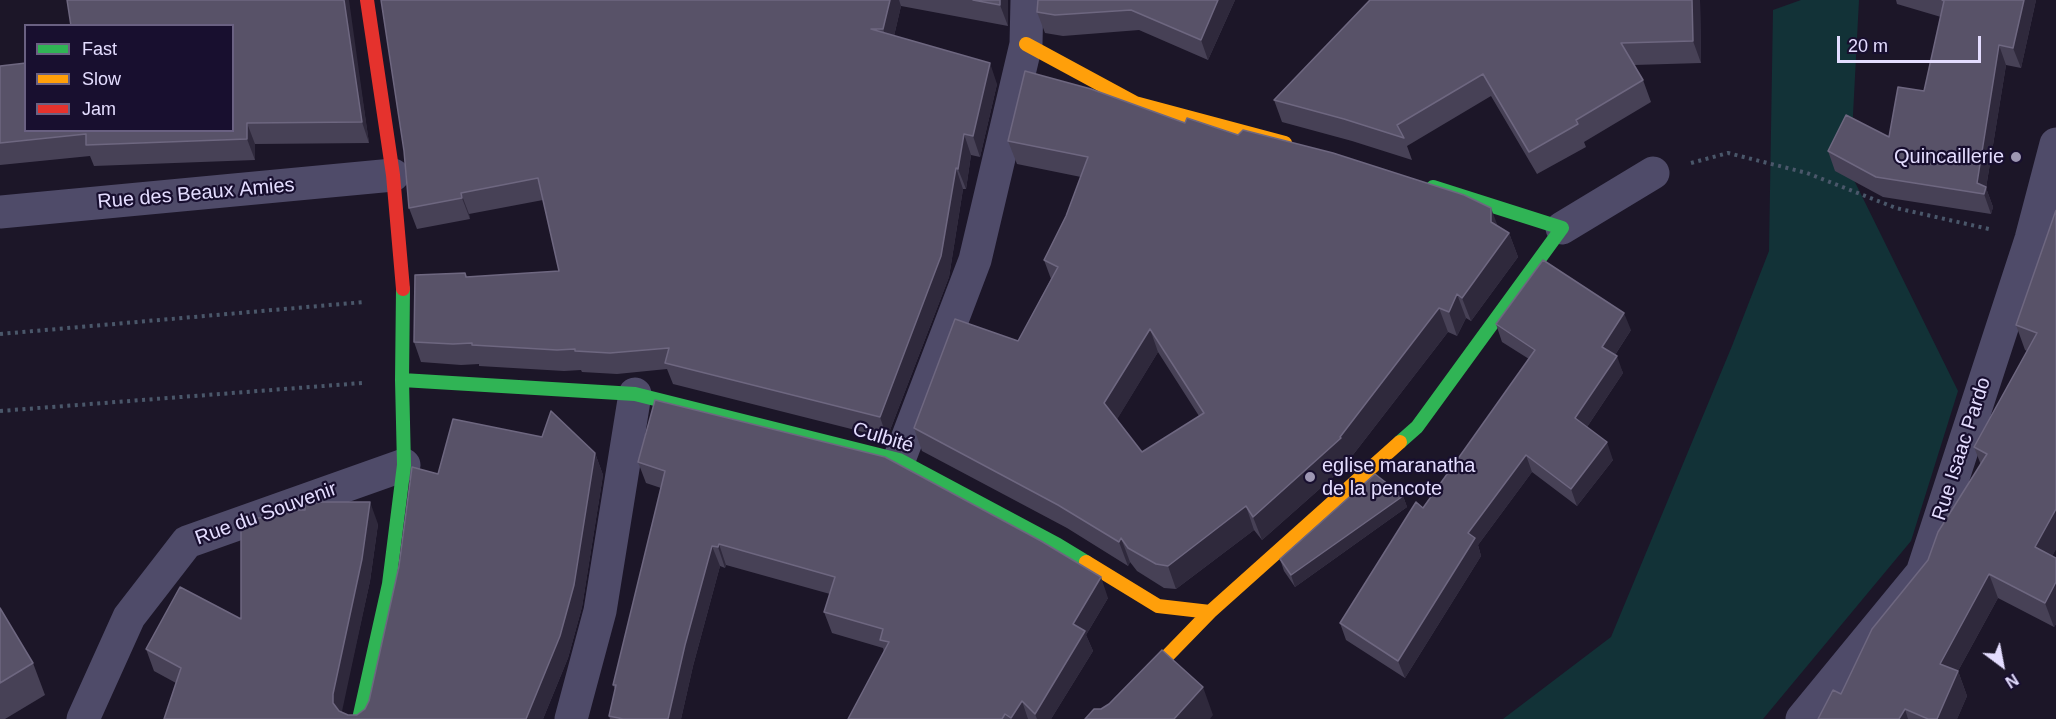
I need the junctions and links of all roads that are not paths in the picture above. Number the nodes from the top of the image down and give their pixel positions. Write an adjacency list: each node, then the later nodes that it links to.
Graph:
1 (367, 0): 7 (street)
2 (1027, 0): 3 (street)
3 (1026, 44): 5 (street); 13 (street)
4 (2056, 144): 20 (street, Rue Isaac Pardo)
5 (1302, 147)
6 (1653, 173): 10 (street)
7 (393, 175): 9 (street, Rue des Beaux Amies); 11 (street)
8 (1415, 181): 10 (street)
9 (0, 212)
10 (1562, 228): 15 (street)
11 (402, 380): 12 (street, Culbité); 14 (street)
12 (635, 394): 13 (street, Culbité); 18 (street)
13 (899, 460): 15 (street, Culbité)
14 (404, 465): 16 (street, Rue du Souvenir); 17 (street)
15 (1210, 612): 19 (street)
16 (83, 719)
17 (359, 719)
18 (571, 719)
19 (1106, 719)
20 (1802, 719)

